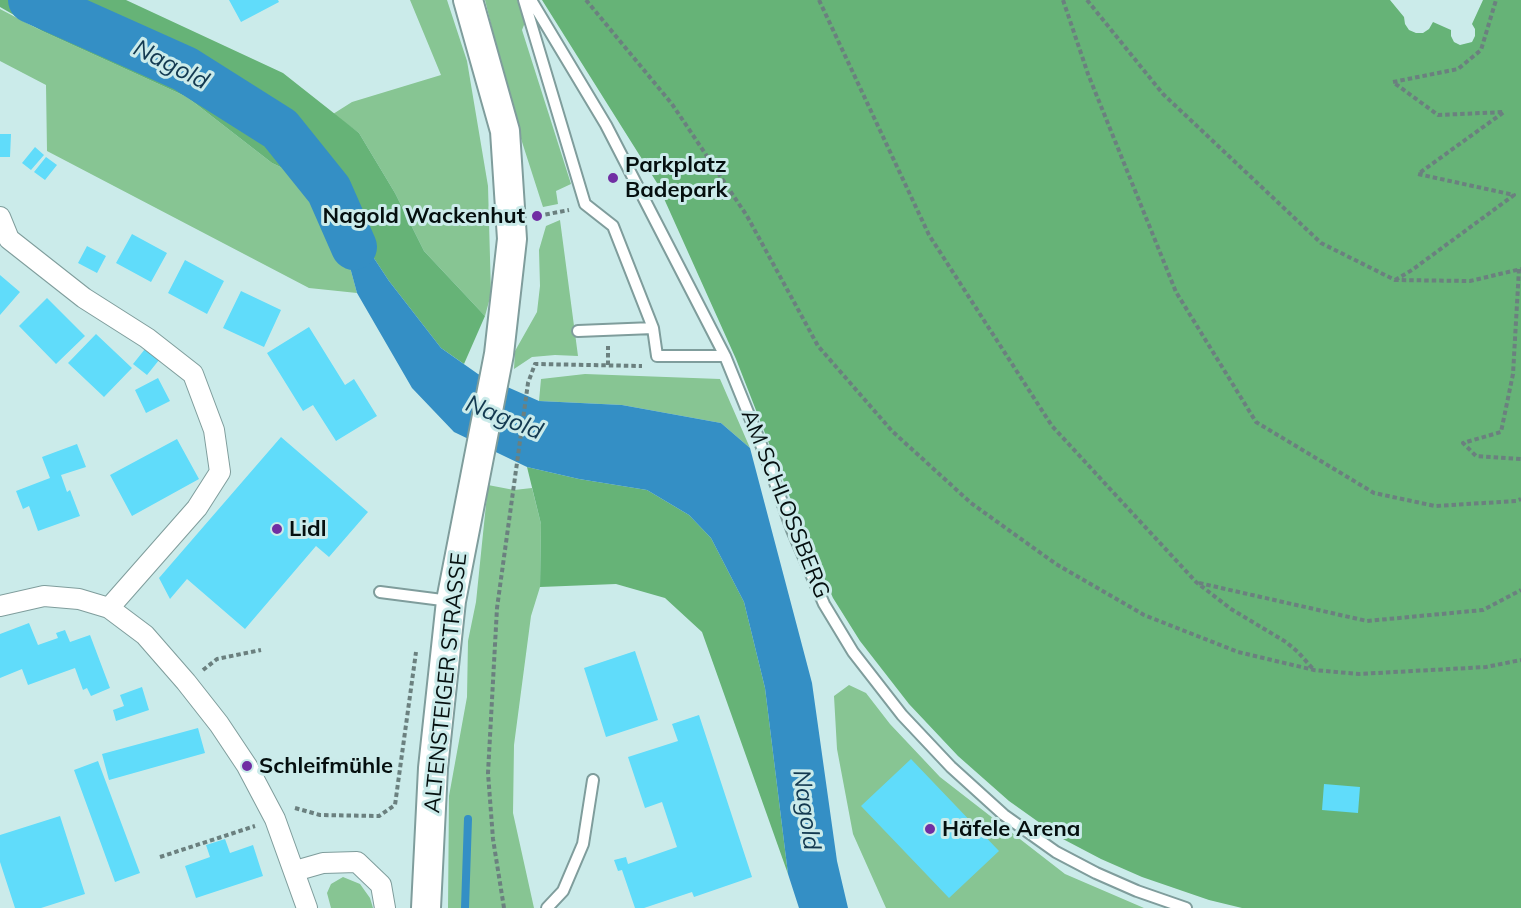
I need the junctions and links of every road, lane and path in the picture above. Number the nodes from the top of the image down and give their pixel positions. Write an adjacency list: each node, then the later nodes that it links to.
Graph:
1 (468, 0): 23 (main road, ALTENSTEIGER STRASSE)
2 (524, 0): 9 (lane)
3 (531, 0): 16 (lane, AM SCHLOSSBERG)
4 (585, 0): 29 (path)
5 (819, 0): 20 (path)
6 (1063, 0): 19 (path)
7 (1087, 0): 13 (path)
8 (1496, 0): 13 (path)
9 (585, 204): 10 (path); 14 (lane)
10 (537, 216)
11 (0, 218): 25 (street)
12 (1520, 269): 13 (path); 18 (path)
13 (1395, 280)
14 (653, 328): 15 (lane); 16 (lane)
15 (578, 331)
16 (724, 356): 40 (lane, AM SCHLOSSBERG)
17 (652, 366): 38 (path)
18 (1521, 459)
19 (1521, 499)
20 (1196, 582): 21 (path); 29 (path)
21 (1521, 590)
22 (380, 592): 23 (lane)
23 (451, 601): 37 (main road, ALTENSTEIGER STRASSE)
24 (0, 606): 25 (street)
25 (109, 608): 30 (street)
26 (417, 644): 32 (path)
27 (261, 650): 30 (path)
28 (1521, 660): 29 (path)
29 (1314, 670)
30 (186, 682): 32 (street)
31 (593, 780): 39 (lane)
32 (274, 819): 33 (path); 34 (street)
33 (160, 856)
34 (295, 871): 35 (street); 36 (street)
35 (307, 908)
36 (386, 908)
37 (426, 908)
38 (504, 908)
39 (547, 908)
40 (1186, 908)

